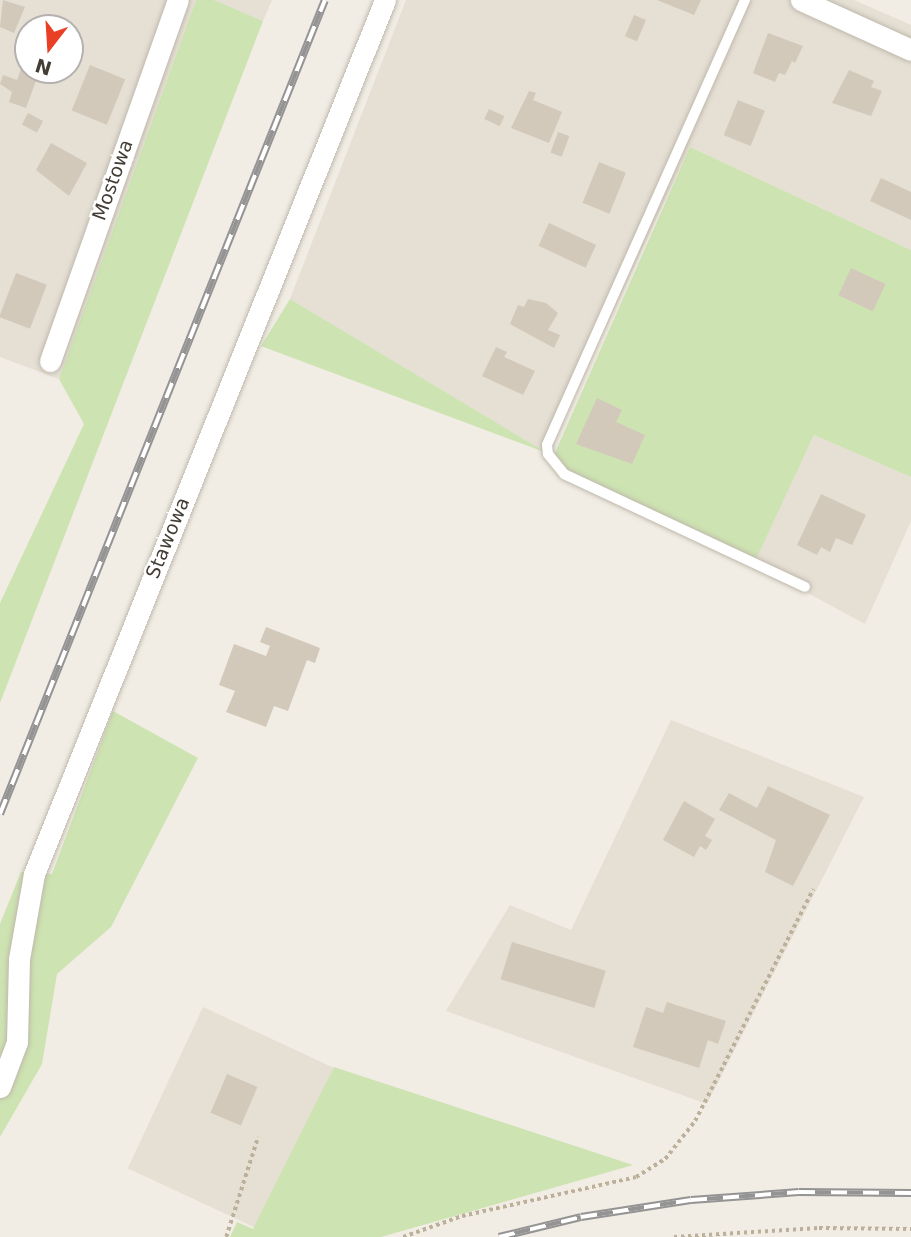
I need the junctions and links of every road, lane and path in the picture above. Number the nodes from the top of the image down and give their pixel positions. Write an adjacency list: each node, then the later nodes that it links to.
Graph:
1 (178, 0): 6 (street, Mostowa)
2 (385, 0): 9 (street, Stawowa)
3 (745, 0): 7 (lane)
4 (801, 0): 5 (street)
5 (911, 50)
6 (50, 361)
7 (805, 587)
8 (813, 889): 13 (path)
9 (0, 1087)
10 (258, 1137): 12 (path)
11 (911, 1229): 14 (path)
12 (226, 1237)
13 (402, 1237)
14 (674, 1237)

